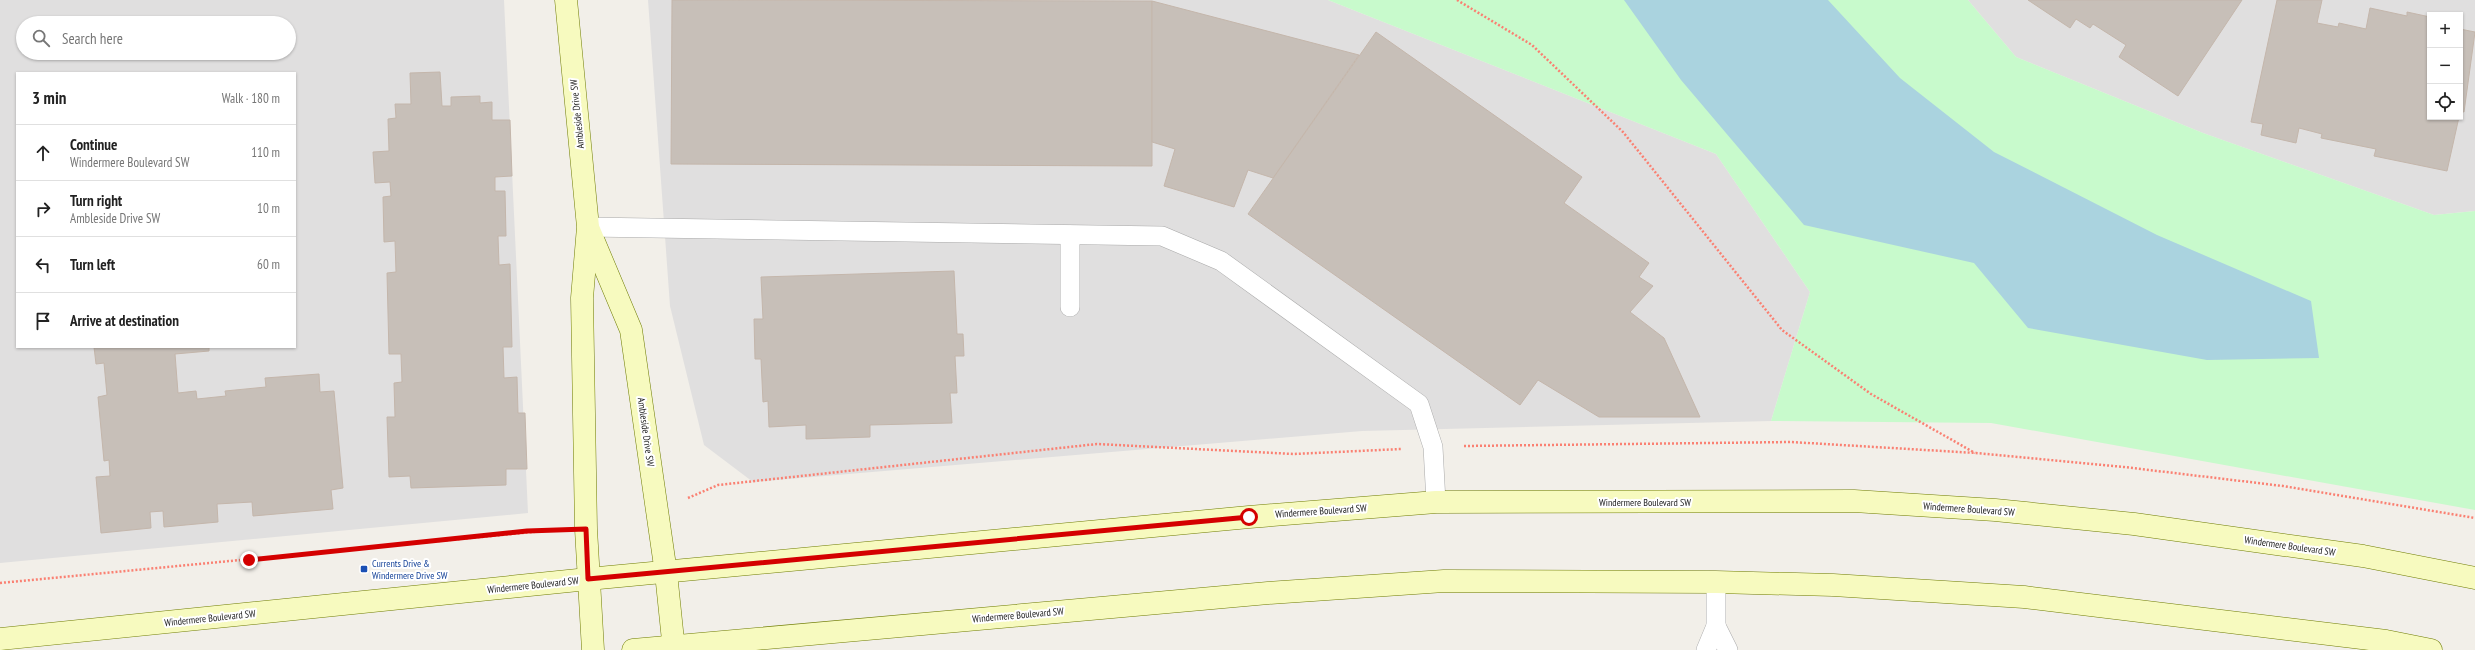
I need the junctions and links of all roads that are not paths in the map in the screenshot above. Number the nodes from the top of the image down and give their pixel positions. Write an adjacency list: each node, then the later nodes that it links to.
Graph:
1 (566, 0): 2 (main road, Ambleside Drive SW)
2 (588, 227): 3 (lane); 6 (main road, Ambleside Drive SW); 8 (main road, Ambleside Drive SW)
3 (1070, 235): 4 (lane); 5 (lane)
4 (1070, 307)
5 (1436, 502): 6 (main road, Windermere Boulevard SW); 7 (main road, Windermere Boulevard SW)
6 (666, 573): 8 (main road, Windermere Boulevard SW); 12 (main road, Ambleside Drive SW)
7 (2475, 578)
8 (588, 579): 11 (main road, Windermere Boulevard SW); 13 (main road, Ambleside Drive SW)
9 (1716, 582): 10 (lane); 12 (main road, Windermere Boulevard SW); 17 (main road, Windermere Boulevard SW)
10 (1716, 626): 15 (lane); 16 (lane)
11 (0, 639)
12 (673, 648): 14 (main road, Windermere Boulevard SW)
13 (593, 650)
14 (633, 650)
15 (1706, 650)
16 (1728, 650)
17 (2431, 650)

